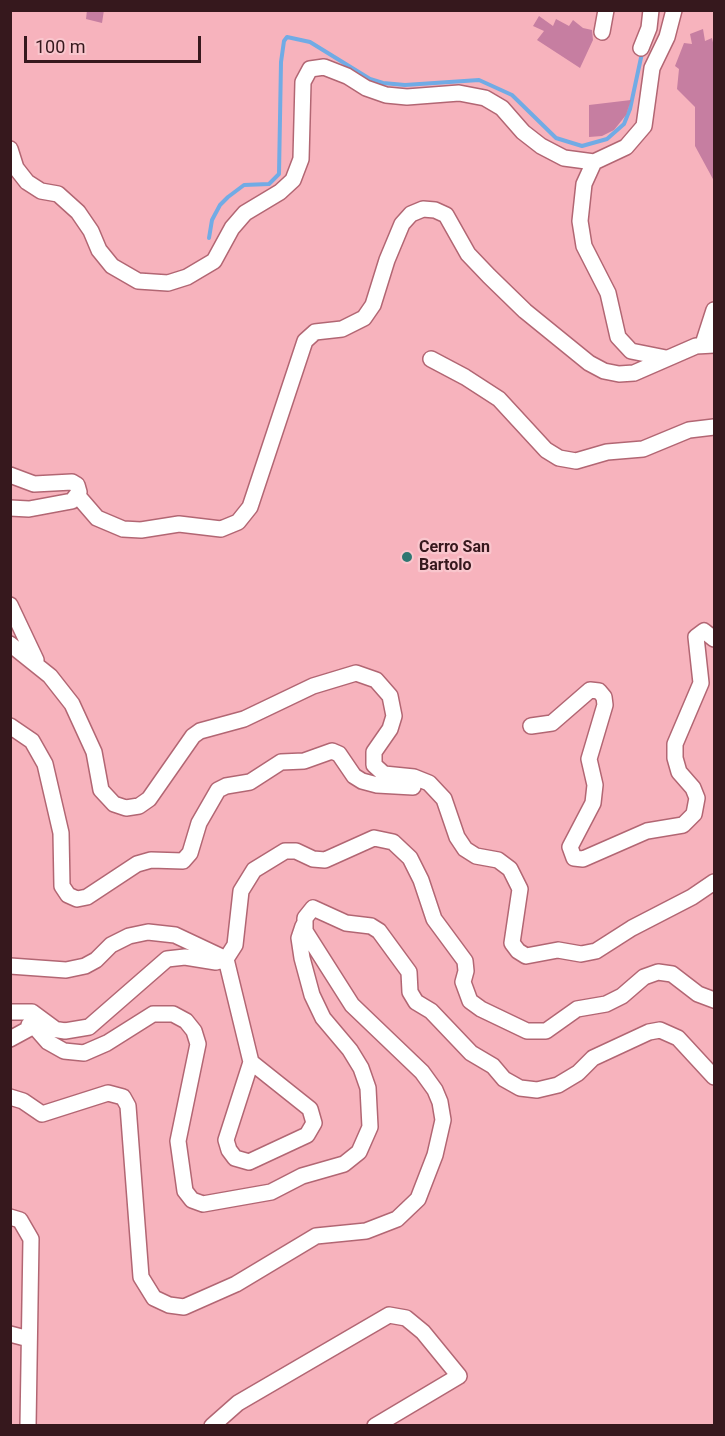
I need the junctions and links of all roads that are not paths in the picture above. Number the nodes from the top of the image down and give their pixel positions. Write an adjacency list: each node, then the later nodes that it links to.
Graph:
1 (606, 10): 4 (street)
2 (651, 10): 5 (street)
3 (674, 10): 7 (street)
4 (602, 32)
5 (641, 48)
6 (10, 148): 7 (street)
7 (594, 162): 10 (street)
8 (714, 310): 9 (street)
9 (709, 345): 10 (street)
10 (666, 358): 14 (street)
11 (431, 359): 12 (street)
12 (714, 427)
13 (10, 475): 14 (street)
14 (78, 496): 15 (street)
15 (10, 508)
16 (10, 605): 19 (street)
17 (714, 639): 21 (street)
18 (10, 644): 19 (street)
19 (37, 663): 22 (street)
20 (10, 726): 22 (street)
21 (531, 726)
22 (440, 793): 23 (street)
23 (714, 882)
24 (304, 923): 29 (street); 34 (street); 35 (street)
25 (226, 959): 26 (street); 27 (street); 31 (street); 33 (street)
26 (10, 966)
27 (714, 1000)
28 (10, 1012): 31 (street)
29 (34, 1026): 30 (street); 31 (street); 32 (street)
30 (10, 1029)
31 (56, 1030)
32 (10, 1039)
33 (251, 1062): 33 (street)
34 (714, 1077)
35 (10, 1097)
36 (10, 1217): 38 (street)
37 (10, 1334): 38 (street)
38 (29, 1339): 39 (street)
39 (28, 1425)
40 (212, 1425): 41 (street)
41 (375, 1425)

